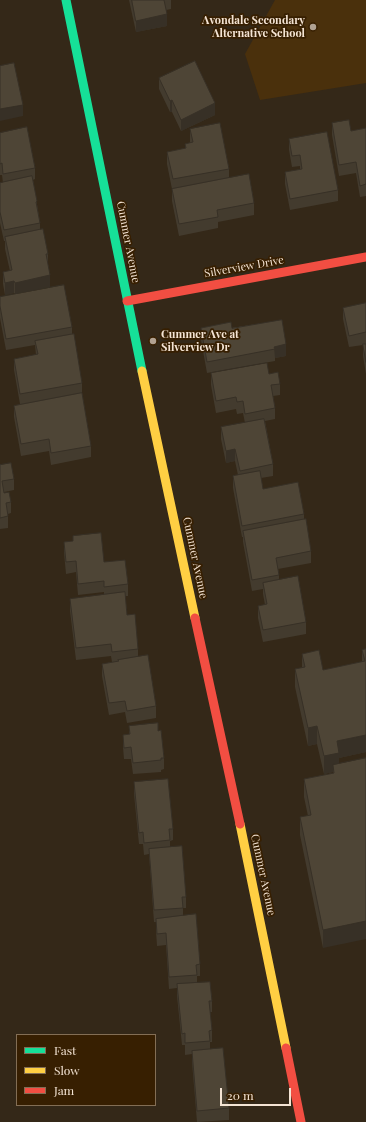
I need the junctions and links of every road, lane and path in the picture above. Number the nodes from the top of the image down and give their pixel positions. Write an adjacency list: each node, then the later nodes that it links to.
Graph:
1 (66, 0): 3 (street, Cummer Avenue)
2 (366, 257): 3 (street, Silverview Drive)
3 (127, 300): 4 (street, Cummer Avenue)
4 (300, 1122)

